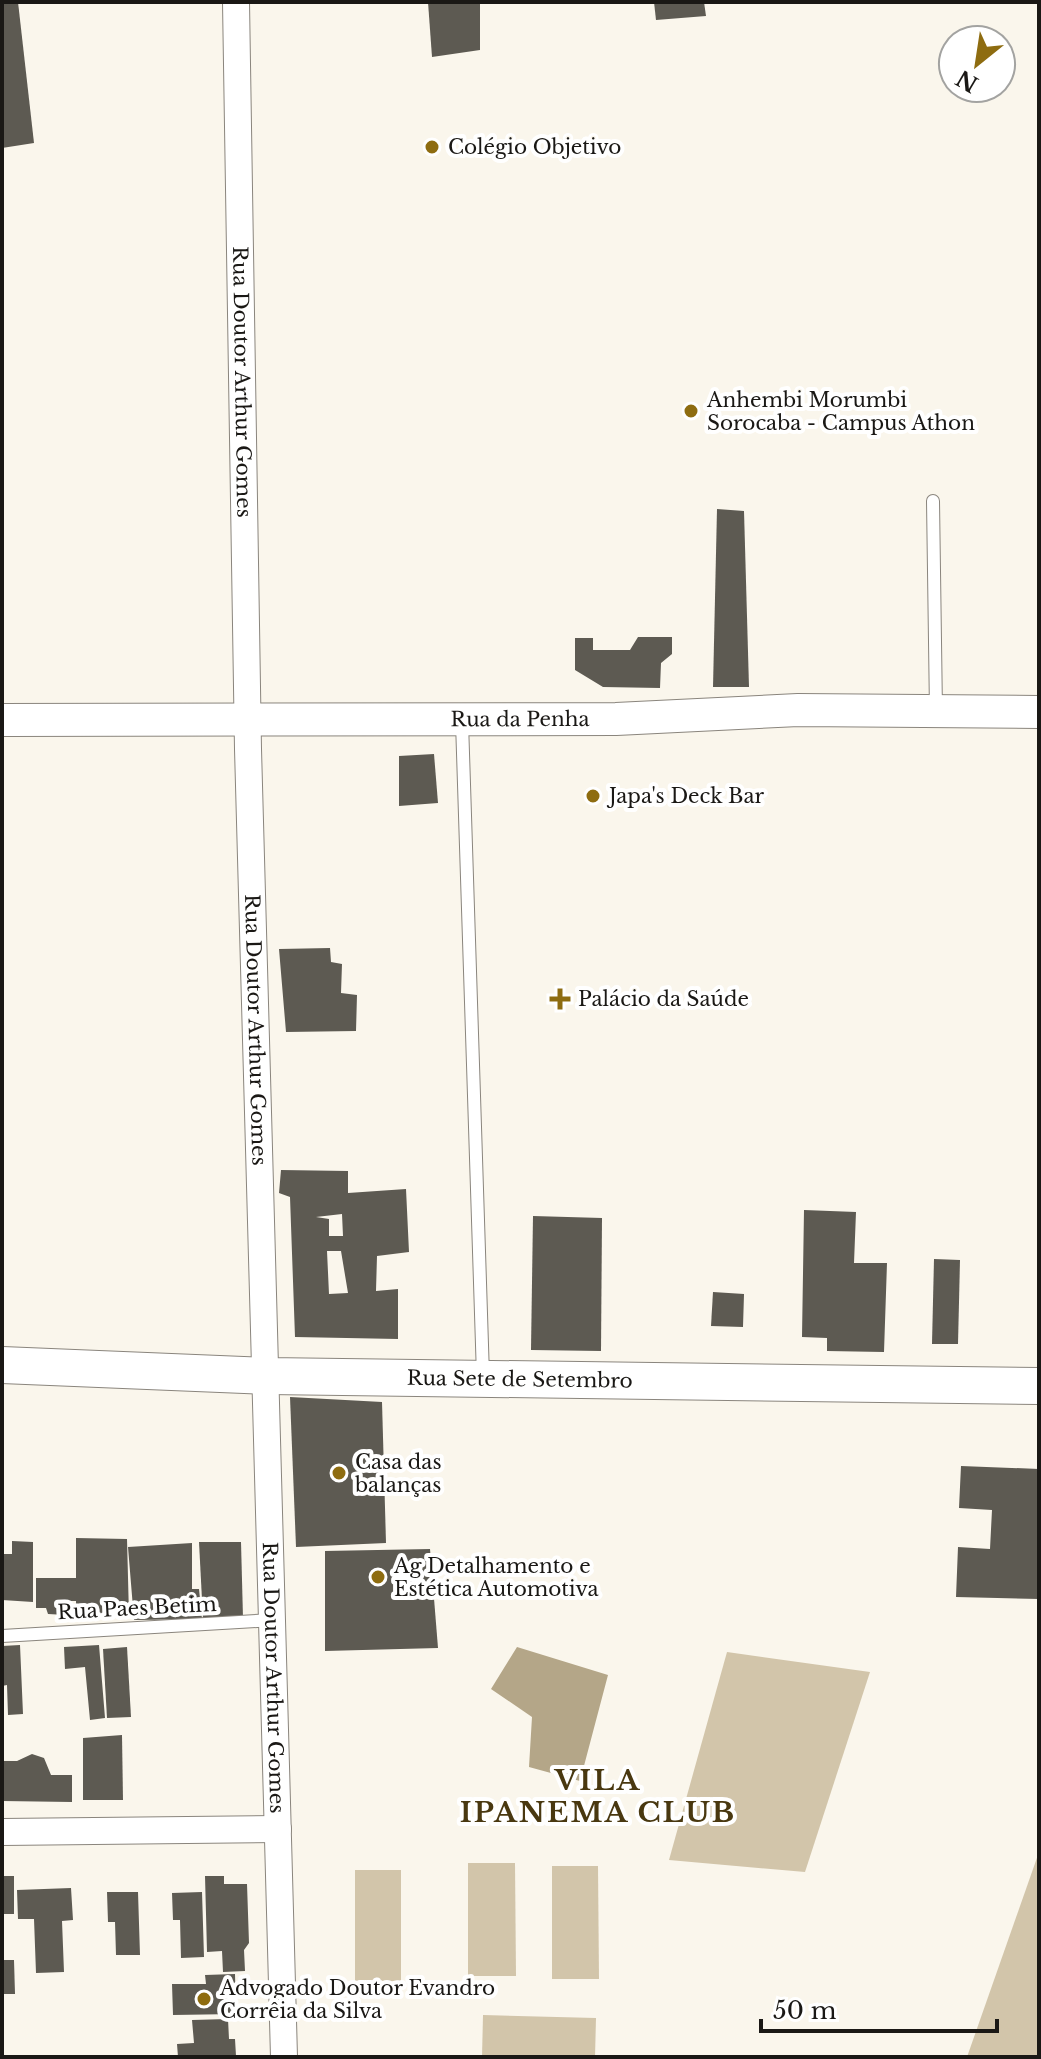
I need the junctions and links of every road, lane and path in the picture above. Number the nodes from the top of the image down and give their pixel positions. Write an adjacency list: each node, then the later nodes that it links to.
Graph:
1 (236, 2): 5 (street, Rua Doutor Arthur Gomes)
2 (933, 501): 3 (lane)
3 (936, 711): 4 (street, Rua da Penha); 6 (street, Rua da Penha)
4 (1039, 712)
5 (248, 717): 6 (street, Rua da Penha); 7 (street, Rua da Penha); 9 (street, Rua Doutor Arthur Gomes)
6 (462, 718): 10 (lane)
7 (2, 720)
8 (2, 1365): 9 (main road, Rua Sete de Setembro)
9 (268, 1376): 10 (main road, Rua Sete de Setembro); 12 (street, Rua Doutor Arthur Gomes)
10 (483, 1379): 11 (main road, Rua Sete de Setembro)
11 (1039, 1386)
12 (273, 1620): 13 (lane, Rua Paes Betim); 14 (street, Rua Doutor Arthur Gomes)
13 (2, 1636)
14 (278, 1829): 15 (street); 16 (street, Rua Doutor Arthur Gomes)
15 (2, 1832)
16 (284, 2057)

